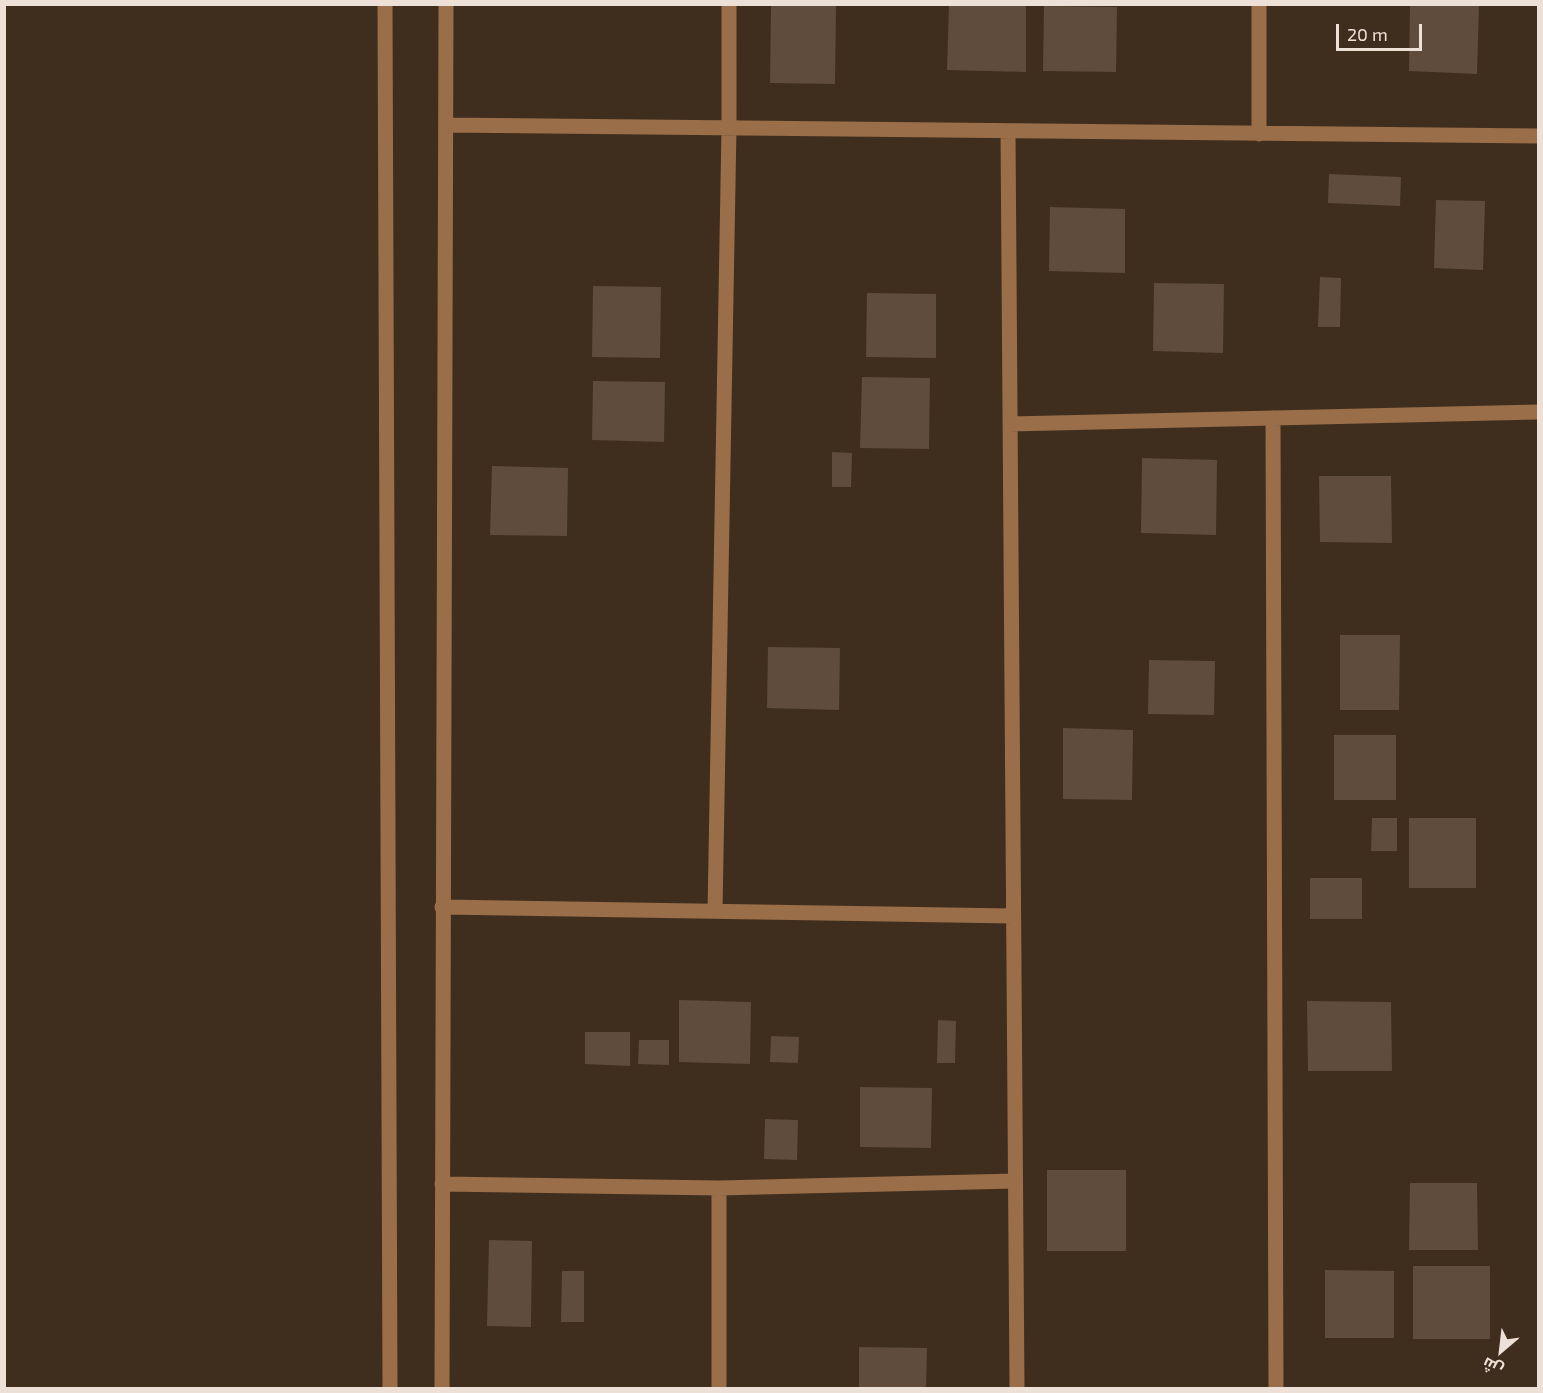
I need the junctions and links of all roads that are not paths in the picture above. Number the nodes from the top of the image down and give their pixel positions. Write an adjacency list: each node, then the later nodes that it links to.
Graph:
1 (385, 4): 19 (street)
2 (446, 4): 5 (street)
3 (729, 4): 6 (street)
4 (1259, 4): 8 (street)
5 (446, 125): 6 (street); 13 (street)
6 (729, 128): 7 (street); 14 (street)
7 (1008, 131): 8 (street); 12 (street)
8 (1259, 134): 9 (street)
9 (1539, 136)
10 (1539, 412): 11 (street)
11 (1273, 418): 12 (street); 23 (street)
12 (1010, 424): 15 (street)
13 (442, 907): 14 (street); 17 (street)
14 (715, 911): 15 (street)
15 (1013, 916): 16 (street)
16 (1015, 1180): 18 (street); 22 (street)
17 (442, 1184): 18 (street); 20 (street)
18 (719, 1188): 21 (street)
19 (390, 1389)
20 (442, 1389)
21 (719, 1389)
22 (1017, 1389)
23 (1276, 1389)

